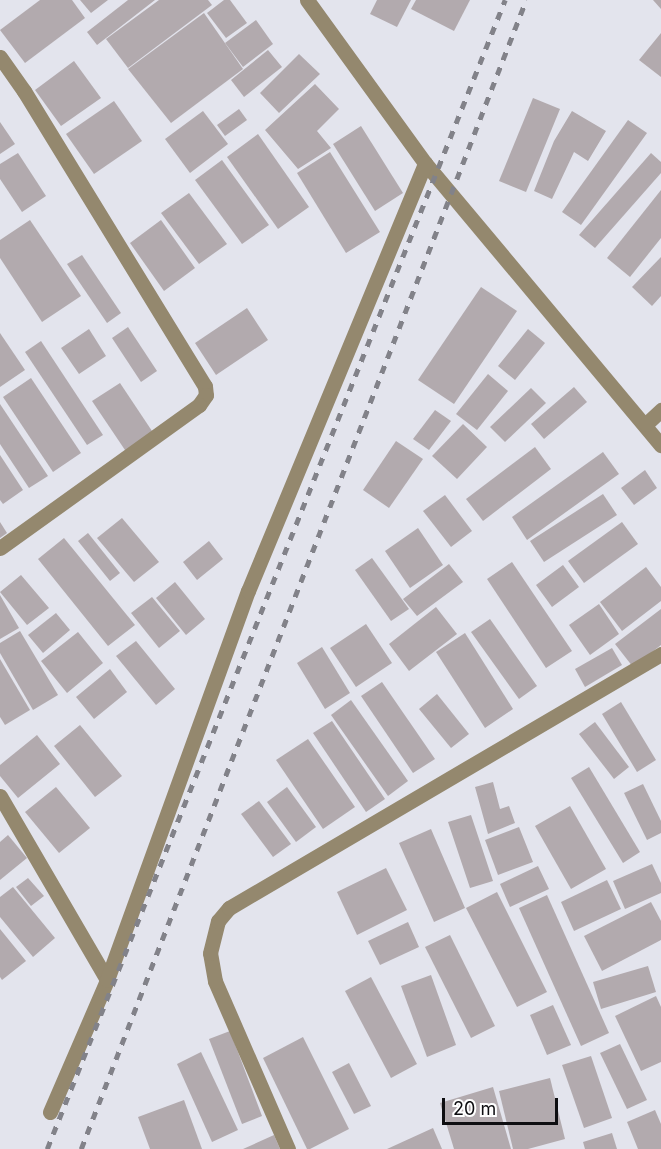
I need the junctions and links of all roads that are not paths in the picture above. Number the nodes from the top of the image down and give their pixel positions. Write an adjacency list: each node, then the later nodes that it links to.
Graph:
1 (307, 0): 3 (street)
2 (3, 68): 7 (street)
3 (425, 163): 5 (street); 10 (street)
4 (661, 410): 5 (street)
5 (646, 424): 6 (street)
6 (661, 445)
7 (0, 548)
8 (661, 654): 12 (street)
9 (0, 796): 10 (street)
10 (107, 980): 11 (street)
11 (51, 1112)
12 (288, 1149)

